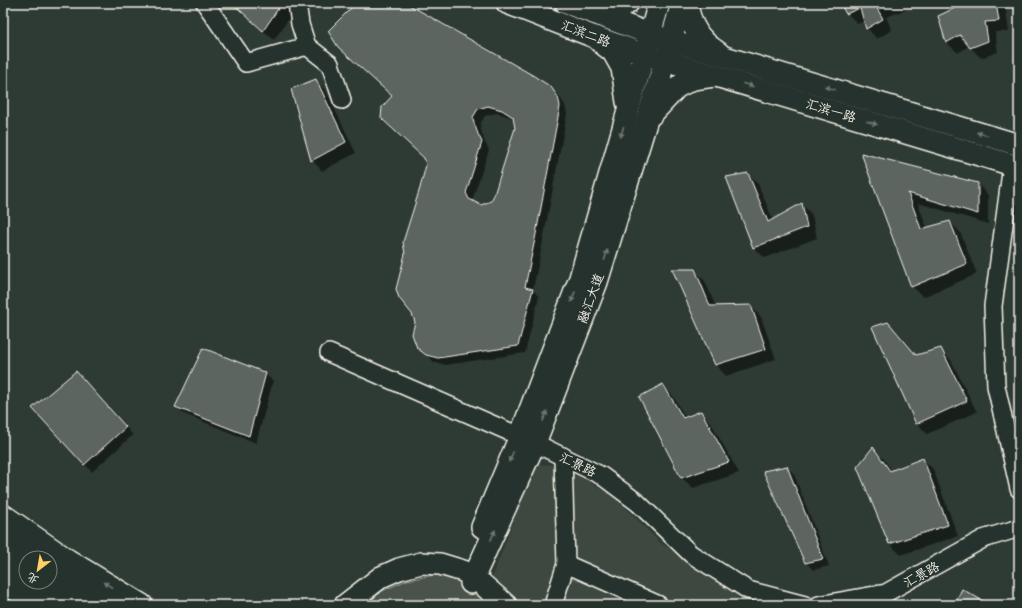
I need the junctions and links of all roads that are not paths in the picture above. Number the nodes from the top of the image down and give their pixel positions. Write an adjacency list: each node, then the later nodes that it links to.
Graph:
1 (205, 3): 13 (street)
2 (297, 3): 13 (street)
3 (508, 3): 11 (main road, 汇滨二路)
4 (566, 3): 9 (main road, 汇滨二路)
5 (628, 3): 9 (main road)
6 (659, 3): 10 (main road, 融汇大道)
7 (682, 3): 12 (main road, 融汇大道)
8 (687, 3): 15 (main road)
9 (594, 13): 10 (main road, 汇滨二路)
10 (650, 34): 12 (main road, 汇滨一路); 14 (main road, 融汇大道)
11 (592, 36): 14 (main road, 汇滨二路); 19 (main road)
12 (671, 41): 15 (main road, 汇滨一路); 16 (main road, 融汇大道)
13 (307, 46): 18 (street)
14 (644, 54): 16 (main road, 汇滨一路); 19 (main road, 融汇大道)
15 (724, 57): 21 (main road, 汇滨一路, one-way to 15)
16 (665, 61): 17 (main road, 汇滨一路); 20 (main road, 融汇大道)
17 (716, 76): 20 (main road); 22 (main road, 汇滨一路, one-way to 22)
18 (342, 100)
19 (629, 111): 24 (main road, 融汇大道, one-way to 24)
20 (647, 120): 24 (main road, 融汇大道, one-way to 20)
21 (1019, 145)
22 (1016, 166): 26 (street)
23 (329, 353): 24 (street, 汇景路)
24 (527, 440): 25 (street, 汇景路); 35 (main road, 融汇大道)
25 (563, 456): 32 (street); 48 (street, 汇景路)
26 (1019, 489)
27 (3, 515): 41 (main road, one-way to 27)
28 (1019, 528): 49 (street, 汇景路)
29 (3, 538): 30 (main road)
30 (20, 550)
31 (3, 561): 33 (main road)
32 (566, 564): 46 (street); 47 (street)
33 (18, 572)
34 (58, 576): 40 (main road)
35 (467, 577): 42 (main road); 43 (main road); 44 (main road); 45 (main road)
36 (3, 581): 38 (main road)
37 (44, 590): 39 (main road)
38 (36, 605)
39 (68, 605)
40 (106, 605)
41 (142, 605)
42 (345, 605)
43 (356, 605)
44 (496, 605)
45 (506, 605)
46 (553, 605)
47 (659, 605)
48 (805, 605)
49 (818, 605)

